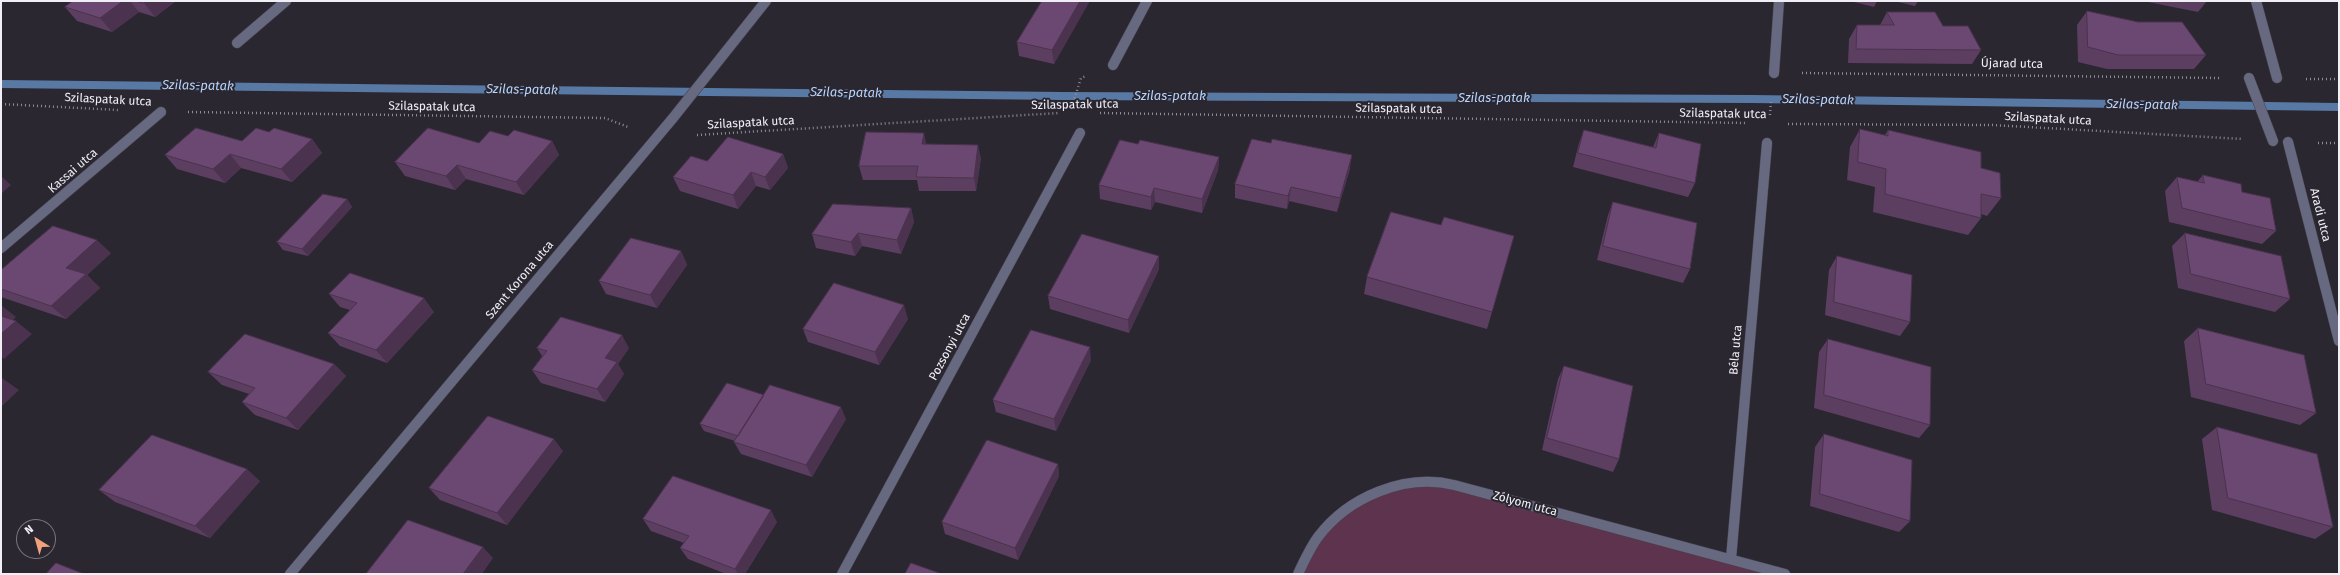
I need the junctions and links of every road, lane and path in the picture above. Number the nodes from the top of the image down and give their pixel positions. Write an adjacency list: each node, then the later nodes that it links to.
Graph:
1 (286, 1): 6 (street)
2 (766, 1): 23 (street, Szent Korona utca)
3 (1147, 1): 7 (street)
4 (1779, 1): 8 (street)
5 (2256, 1): 11 (street)
6 (237, 43)
7 (1113, 65)
8 (1774, 73): 10 (path, Újarad utca)
9 (1081, 78): 16 (path)
10 (2249, 78): 24 (street)
11 (2277, 78): 12 (path)
12 (2339, 79)
13 (1772, 94): 19 (path)
14 (1, 104): 15 (path, Szilaspatak utca)
15 (160, 112): 23 (path, Szilaspatak utca); 27 (street, Kassai utca)
16 (1069, 112)
17 (1061, 113): 23 (path, Szilaspatak utca)
18 (1093, 113): 20 (path, Szilaspatak utca)
19 (1770, 116)
20 (1753, 123)
21 (1785, 124): 24 (path, Szilaspatak utca)
22 (1080, 133): 31 (street, Pozsonyi utca)
23 (657, 137): 30 (street, Szent Korona utca)
24 (2273, 141)
25 (2288, 142): 28 (street, Aradi utca)
26 (1767, 144): 29 (street, Béla utca)
27 (1, 248)
28 (2339, 340)
29 (1731, 559): 32 (street, Zólyom utca); 33 (street, Zólyom utca)
30 (290, 574)
31 (842, 574)
32 (1298, 574)
33 (1785, 574)

